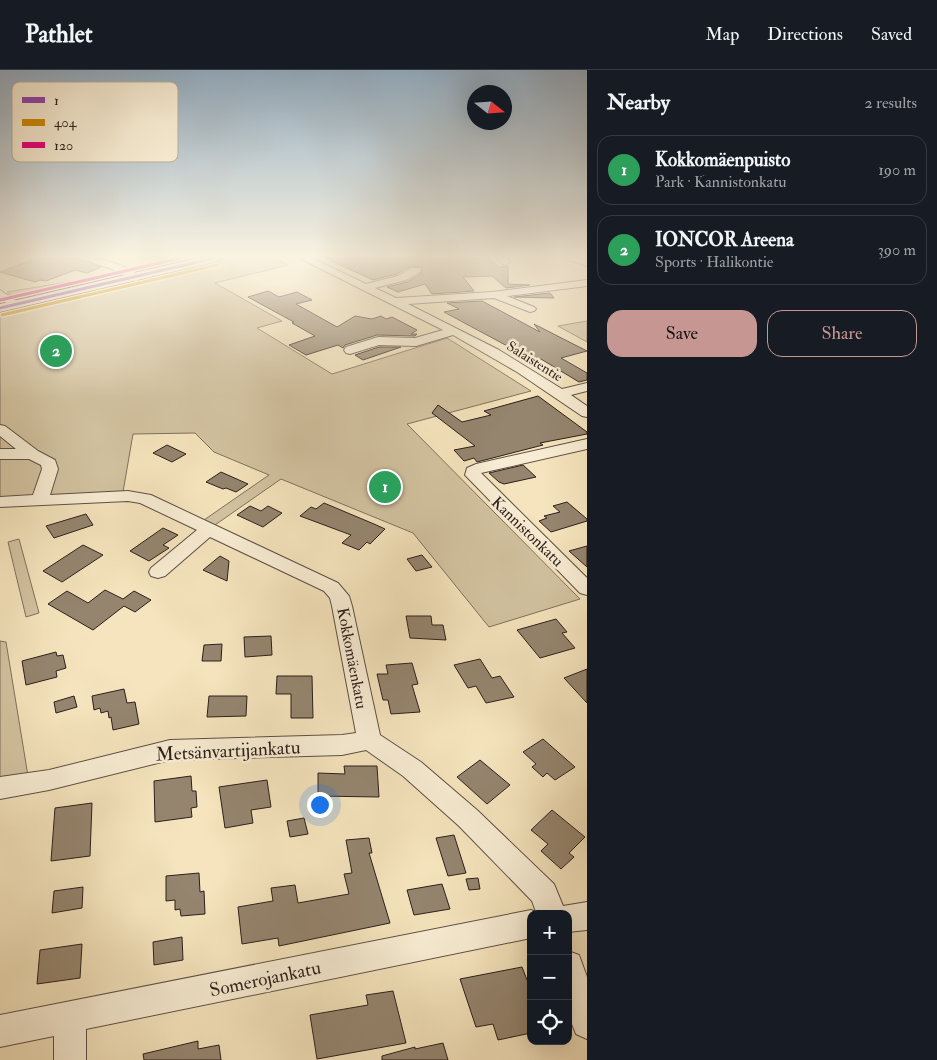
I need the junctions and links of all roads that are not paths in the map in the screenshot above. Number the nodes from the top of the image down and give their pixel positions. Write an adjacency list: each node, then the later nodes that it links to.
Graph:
1 (19, 304): 4 (main road)
2 (402, 304): 7 (street, Salaistentie)
3 (518, 304): 6 (street)
4 (15, 305): 5 (main road)
5 (0, 308)
6 (530, 309)
7 (454, 331): 8 (street); 10 (street, Salaistentie)
8 (350, 350)
9 (587, 387): 10 (street)
10 (559, 394): 11 (street, Salaistentie)
11 (587, 413)
12 (0, 429): 15 (street)
13 (587, 444): 20 (street, Kannistonkatu)
14 (0, 454): 15 (street)
15 (32, 454): 16 (street)
16 (40, 500): 17 (street, Kokkomäenkatu); 18 (street, Kokkomäenkatu)
17 (0, 502)
18 (209, 529): 19 (street); 21 (street, Kokkomäenkatu)
19 (158, 572)
20 (587, 589)
21 (369, 740): 22 (street, Metsänvartijankatu); 23 (street)
22 (0, 788)
23 (550, 910)
24 (587, 916): 25 (street)
25 (572, 918)
26 (527, 925): 28 (street, Somerojankatu)
27 (572, 978): 29 (street)
28 (70, 1018): 30 (street, Somerojankatu); 31 (street)
29 (587, 1023)
30 (0, 1031)
31 (70, 1060)

